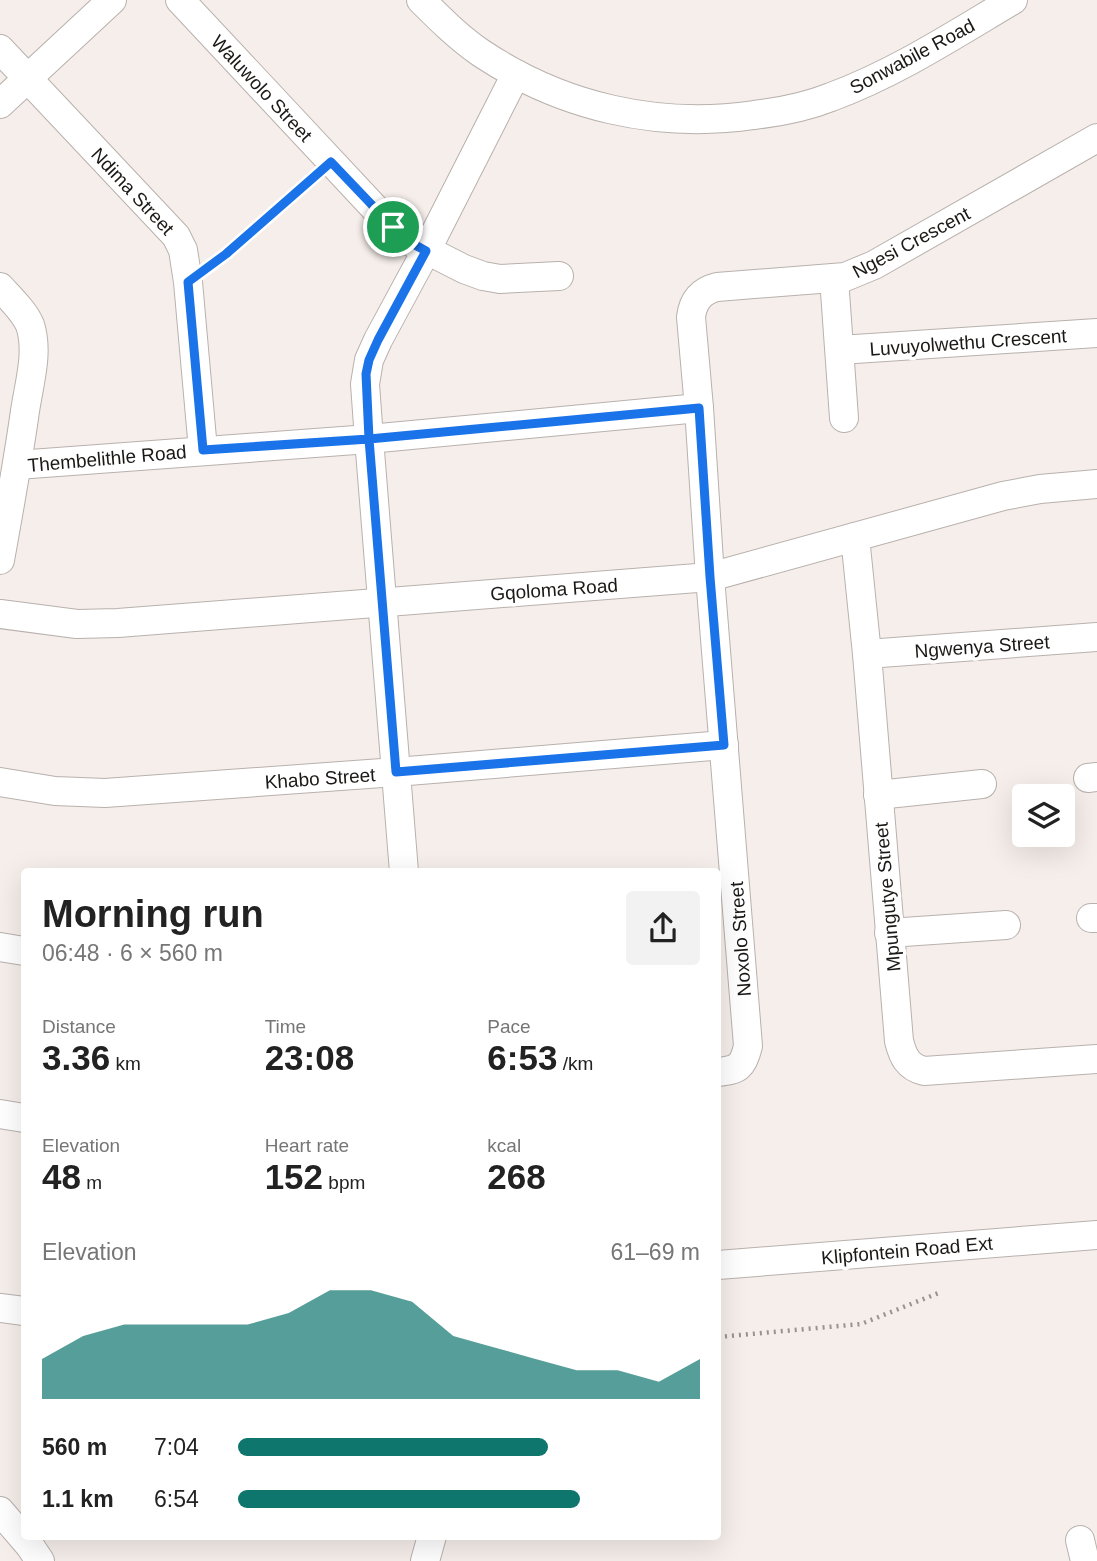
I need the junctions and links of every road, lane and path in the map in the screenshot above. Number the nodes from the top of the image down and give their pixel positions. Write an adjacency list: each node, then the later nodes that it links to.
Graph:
1 (112, 0): 7 (street)
2 (180, 0): 10 (street, Waluwolo Street)
3 (421, 0): 6 (street, Sonwabile Road)
4 (1013, 0): 6 (street, Sonwabile Road)
5 (0, 50): 7 (street, Ndima Street)
6 (516, 74): 11 (street)
7 (27, 79): 8 (street); 14 (street, Ndima Street)
8 (0, 104)
9 (1097, 138): 13 (street, Ngesi Crescent)
10 (331, 162): 11 (street, Waluwolo Street); 14 (path)
11 (426, 251): 12 (street, Waluwolo Street); 20 (street)
12 (559, 276)
13 (834, 278): 17 (street); 18 (street, Ngesi Crescent)
14 (188, 282): 21 (street, Ndima Street)
15 (0, 287): 22 (street)
16 (1097, 333): 17 (street, Luvuyolwethu Crescent)
17 (840, 350): 19 (street)
18 (699, 408): 20 (street, Thembelithle Road); 26 (street, Ngesi Crescent)
19 (844, 418)
20 (369, 439): 21 (street, Thembelithle Road); 27 (street)
21 (203, 450): 22 (street, Thembelithle Road)
22 (17, 465): 25 (street)
23 (1097, 484): 24 (street, Gqoloma Road)
24 (855, 537): 26 (street, Gqoloma Road); 30 (street, Mpungutye Street)
25 (0, 560)
26 (710, 577): 27 (street, Gqoloma Road); 31 (street, Noxolo Street)
27 (383, 603): 28 (street, Gqoloma Road); 32 (street)
28 (0, 614)
29 (1097, 637): 30 (street, Ngwenya Street)
30 (867, 654): 35 (street, Mpungutye Street)
31 (724, 745): 32 (street, Khabo Street); 37 (street, Noxolo Street)
32 (396, 772): 33 (street, Khabo Street); 36 (street)
33 (0, 782)
34 (982, 784): 35 (street)
35 (878, 795): 39 (street, Mpungutye Street)
36 (404, 868)
37 (728, 912): 43 (street, Noxolo Street)
38 (1006, 925): 39 (street)
39 (890, 933): 42 (street, Mpungutye Street)
40 (0, 947): 41 (street)
41 (21, 950)
42 (1097, 1059)
43 (721, 1072)
44 (0, 1114): 45 (street)
45 (21, 1118)
46 (1097, 1234): 47 (street, Klipfontein Road Ext)
47 (721, 1265)
48 (941, 1292): 51 (path)
49 (0, 1308): 50 (street)
50 (21, 1311)
51 (721, 1337)
52 (0, 1511): 53 (street)
53 (21, 1534)
54 (431, 1540): 55 (street)
55 (425, 1561)

